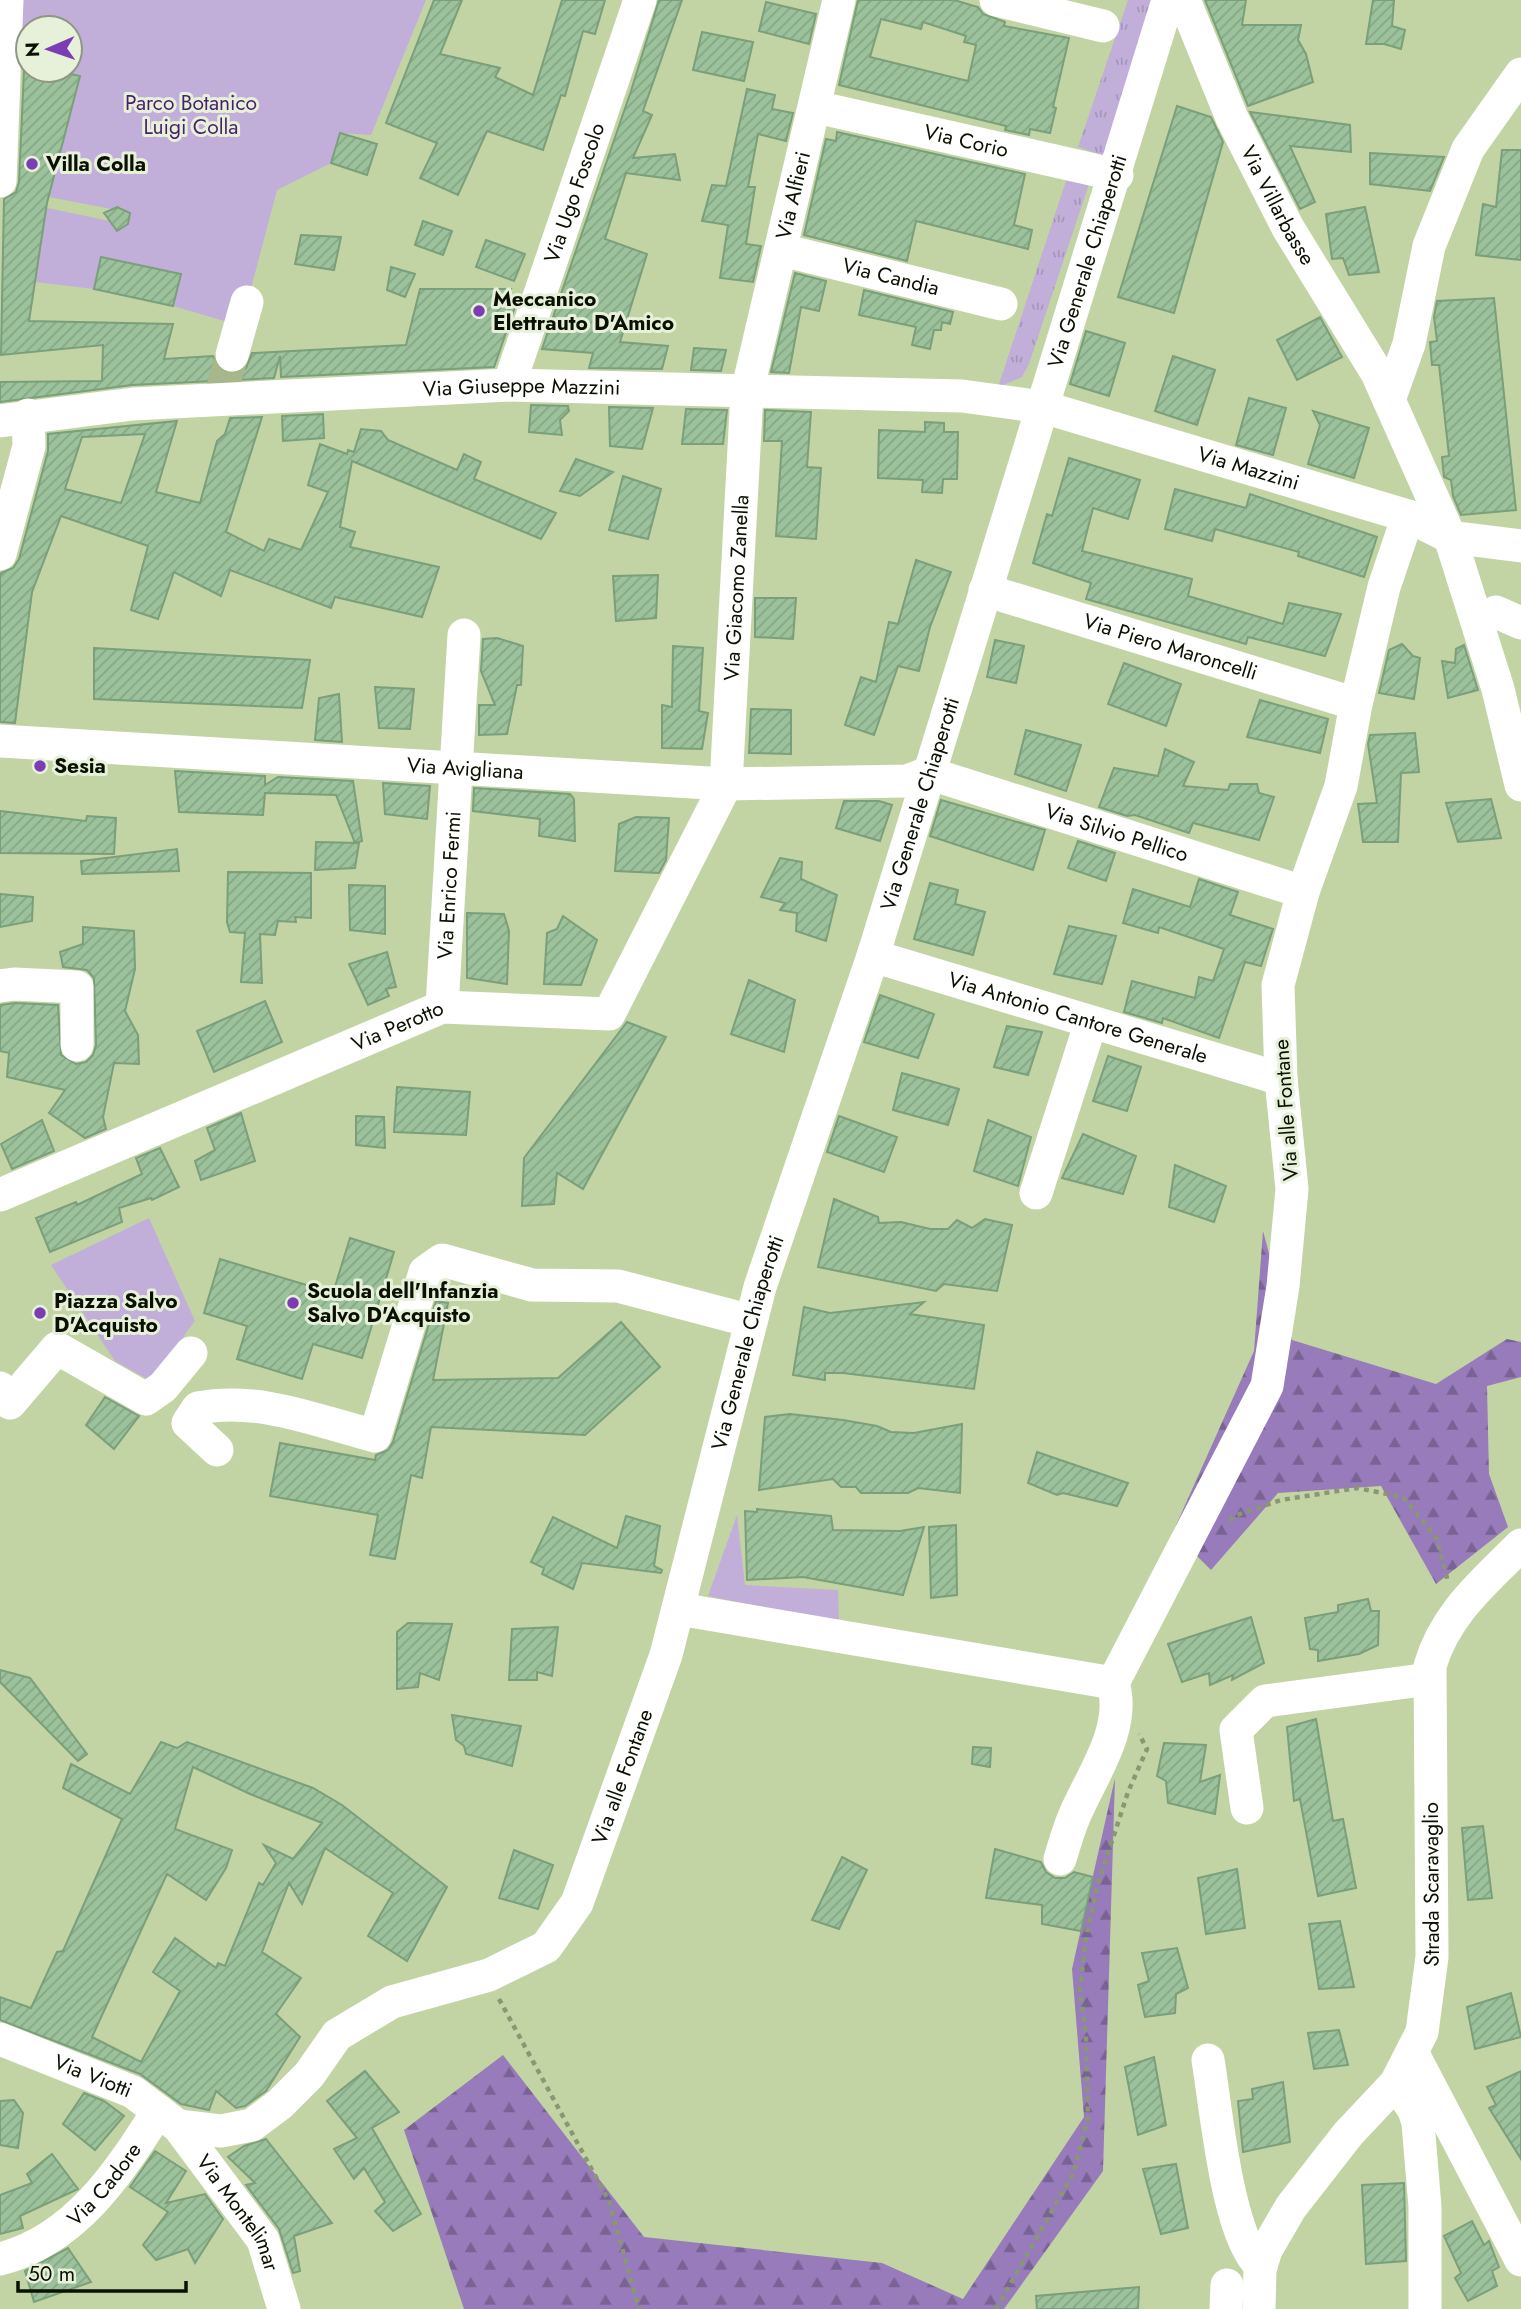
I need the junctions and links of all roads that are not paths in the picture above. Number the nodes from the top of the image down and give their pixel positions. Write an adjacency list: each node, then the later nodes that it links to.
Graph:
1 (7, 0): 11 (street)
2 (640, 0): 16 (street, Via Ugo Foscolo)
3 (839, 0): 9 (street, Via Alfieri)
4 (996, 0): 7 (street)
5 (1168, 0): 10 (street, Via Generale Chiaperotti)
6 (1184, 0): 18 (street, Via Villarbasse)
7 (1103, 26)
8 (1521, 74): 18 (street)
9 (816, 107): 10 (street, Via Corio); 12 (street, Via Alfieri)
10 (1117, 174): 19 (street, Via Generale Chiaperotti)
11 (0, 181)
12 (782, 250): 14 (street, Via Candia); 17 (street, Via Alfieri)
13 (247, 302): 15 (street)
14 (1001, 304)
15 (232, 355)
16 (509, 385): 17 (street, Via Giuseppe Mazzini); 20 (street, Via Giuseppe Mazzini)
17 (747, 392): 19 (street, Via Giuseppe Mazzini); 31 (street, Via Giacomo Zanella)
18 (1389, 400): 22 (street, Via Villarbasse)
19 (1042, 407): 21 (street, Via Mazzini); 25 (street, Via Generale Chiaperotti)
20 (14, 418): 24 (street)
21 (1408, 516): 22 (street, Via Mazzini); 27 (street, Via alle Fontane)
22 (1450, 537): 23 (street); 32 (street, Via Villarbasse)
23 (1521, 546)
24 (0, 554)
25 (985, 590): 27 (street, Via Piero Maroncelli); 30 (street, Via Generale Chiaperotti)
26 (464, 635): 29 (street, Via Enrico Fermi)
27 (1356, 704): 33 (street, Via alle Fontane)
28 (0, 741): 29 (street, Via Avigliana)
29 (454, 766): 31 (street, Via Avigliana); 36 (street, Via Enrico Fermi)
30 (928, 773): 31 (street, Via Avigliana); 33 (street, Via Silvio Pellico); 34 (street, Via Generale Chiaperotti)
31 (726, 784): 36 (street, Via Perotto)
32 (1521, 785)
33 (1303, 892): 39 (street, Via alle Fontane)
34 (873, 956): 37 (street, Via Antonio Cantore Generale); 42 (street, Via Generale Chiaperotti)
35 (0, 986): 38 (street)
36 (442, 1007): 41 (street, Via Perotto)
37 (1091, 1022): 39 (street, Via Antonio Cantore Generale); 40 (street)
38 (77, 1045)
39 (1281, 1079): 49 (street, Via alle Fontane)
40 (1036, 1193)
41 (0, 1195)
42 (751, 1321): 45 (street); 47 (street, Via Generale Chiaperotti)
43 (191, 1353): 44 (street)
44 (0, 1388)
45 (217, 1450)
46 (1521, 1545): 48 (street, Strada Scaravaglio)
47 (679, 1609): 49 (street); 56 (street, Via alle Fontane)
48 (1429, 1679): 50 (street); 53 (street, Strada Scaravaglio)
49 (1113, 1683): 51 (street)
50 (1247, 1808)
51 (1060, 1860)
52 (0, 2039): 56 (street, Via Viotti)
53 (1413, 2054): 55 (street, Strada Scaravaglio); 58 (street)
54 (1208, 2060): 59 (street)
55 (1396, 2083): 59 (street, Strada Scaravaglio); 62 (street)
56 (168, 2118): 57 (street, Via Cadore); 60 (street, Via Montelimar)
57 (0, 2259)
58 (1521, 2260)
59 (1261, 2266): 61 (street, Strada Scaravaglio)
60 (284, 2309)
61 (1259, 2309)
62 (1425, 2309)

